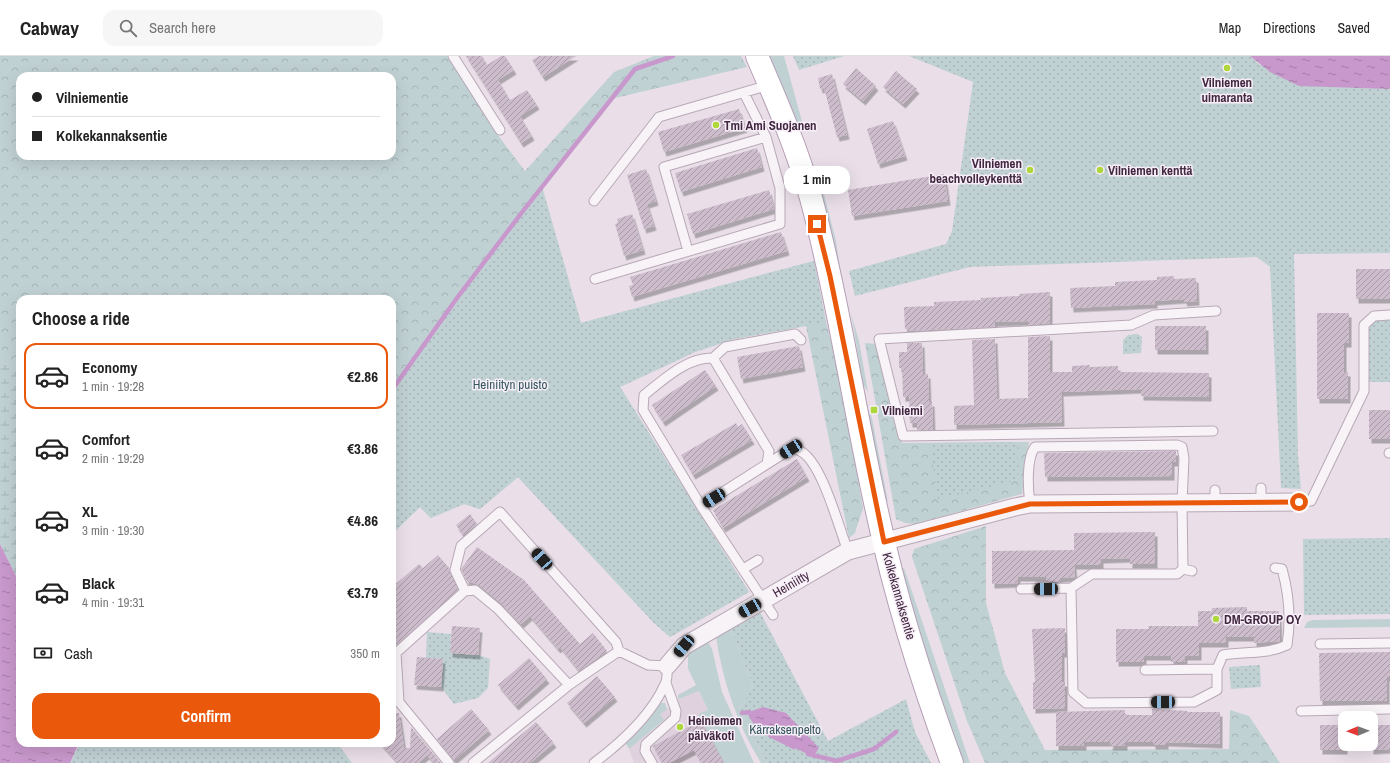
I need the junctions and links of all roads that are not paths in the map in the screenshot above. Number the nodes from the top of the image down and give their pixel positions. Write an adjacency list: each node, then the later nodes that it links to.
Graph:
1 (453, 56): 5 (lane)
2 (757, 56): 3 (main road, Kolkekannaksentie)
3 (770, 85): 4 (lane); 20 (main road, Kolkekannaksentie)
4 (744, 93): 6 (lane); 7 (lane)
5 (500, 130)
6 (766, 137): 8 (lane); 8 (lane)
7 (594, 201)
8 (688, 251): 9 (lane)
9 (595, 279)
10 (1216, 311): 14 (lane)
11 (1390, 315): 17 (lane)
12 (801, 340): 13 (lane)
13 (713, 358): 15 (lane); 19 (lane)
14 (1214, 431)
15 (767, 464): 19 (lane); 21 (lane)
16 (1182, 502): 17 (street, Heiniitty); 18 (street, Heiniitty); 18 (lane); 25 (lane)
17 (1299, 502)
18 (1030, 504): 20 (street, Heiniitty)
19 (701, 506): 24 (lane)
20 (884, 542): 21 (street, Heiniitty); 44 (main road, Kolkekannaksentie)
21 (848, 551): 28 (street, Heiniitty)
22 (758, 560): 24 (lane)
23 (1275, 568): 34 (lane)
24 (743, 569): 28 (lane)
25 (1071, 588): 26 (lane); 34 (lane)
26 (1021, 589)
27 (465, 591): 32 (lane); 37 (lane); 40 (lane)
28 (763, 600): 29 (lane); 33 (street, Heiniitty)
29 (773, 615)
30 (1390, 643): 31 (lane)
31 (1320, 644)
32 (619, 651): 33 (lane); 37 (lane)
33 (667, 666): 36 (lane)
34 (1217, 669): 35 (lane)
35 (1145, 670)
36 (666, 683): 42 (lane); 43 (lane)
37 (569, 685): 41 (lane)
38 (1390, 709): 39 (lane)
39 (1301, 711)
40 (449, 763)
41 (473, 763)
42 (594, 763)
43 (652, 763)
44 (952, 763)

